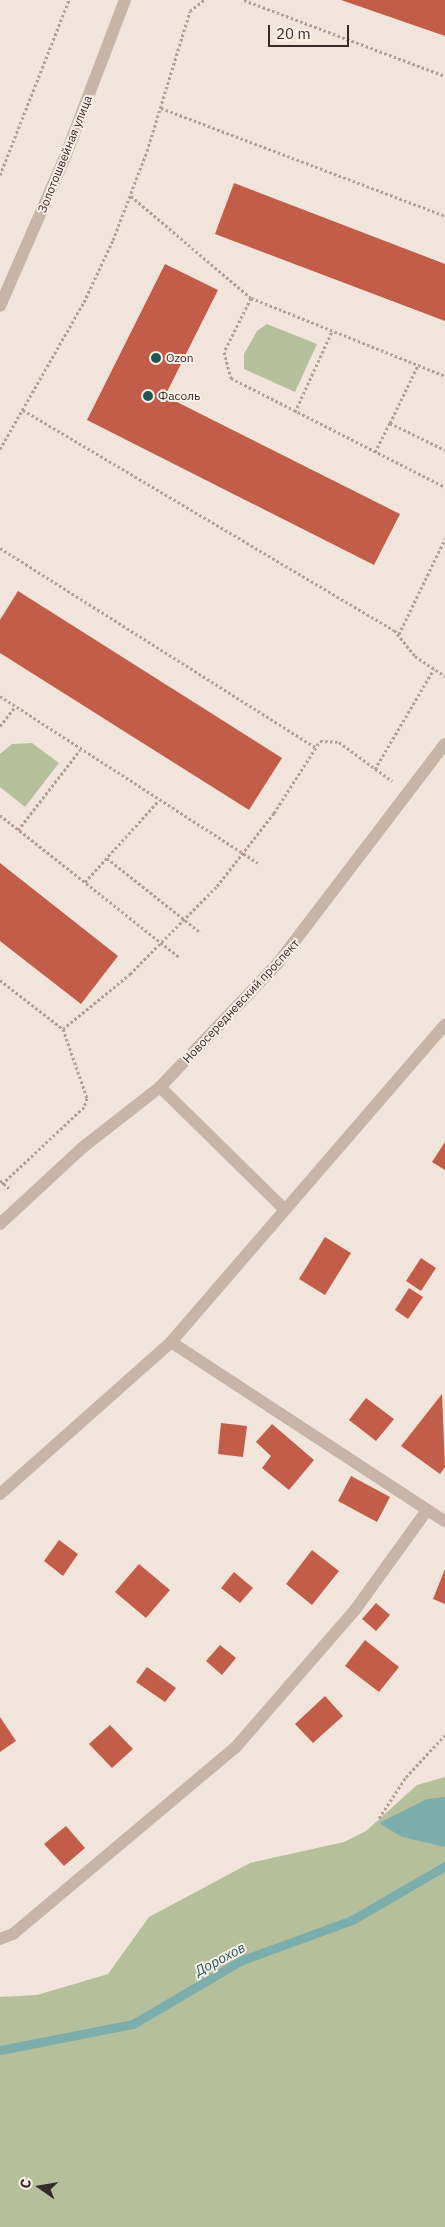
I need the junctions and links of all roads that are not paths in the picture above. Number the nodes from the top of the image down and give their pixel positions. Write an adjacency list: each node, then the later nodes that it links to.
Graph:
1 (125, 0): 2 (street, Золотошвейная улица)
2 (0, 306)
3 (445, 744): 5 (street, Новосередневский проспект)
4 (445, 1024): 6 (street)
5 (160, 1087): 6 (street); 7 (street, Новосередневский проспект)
6 (284, 1210): 8 (street)
7 (0, 1224)
8 (172, 1342): 9 (street); 10 (street)
9 (0, 1494)
10 (427, 1510): 11 (street); 12 (street)
11 (445, 1521)
12 (0, 1939)

